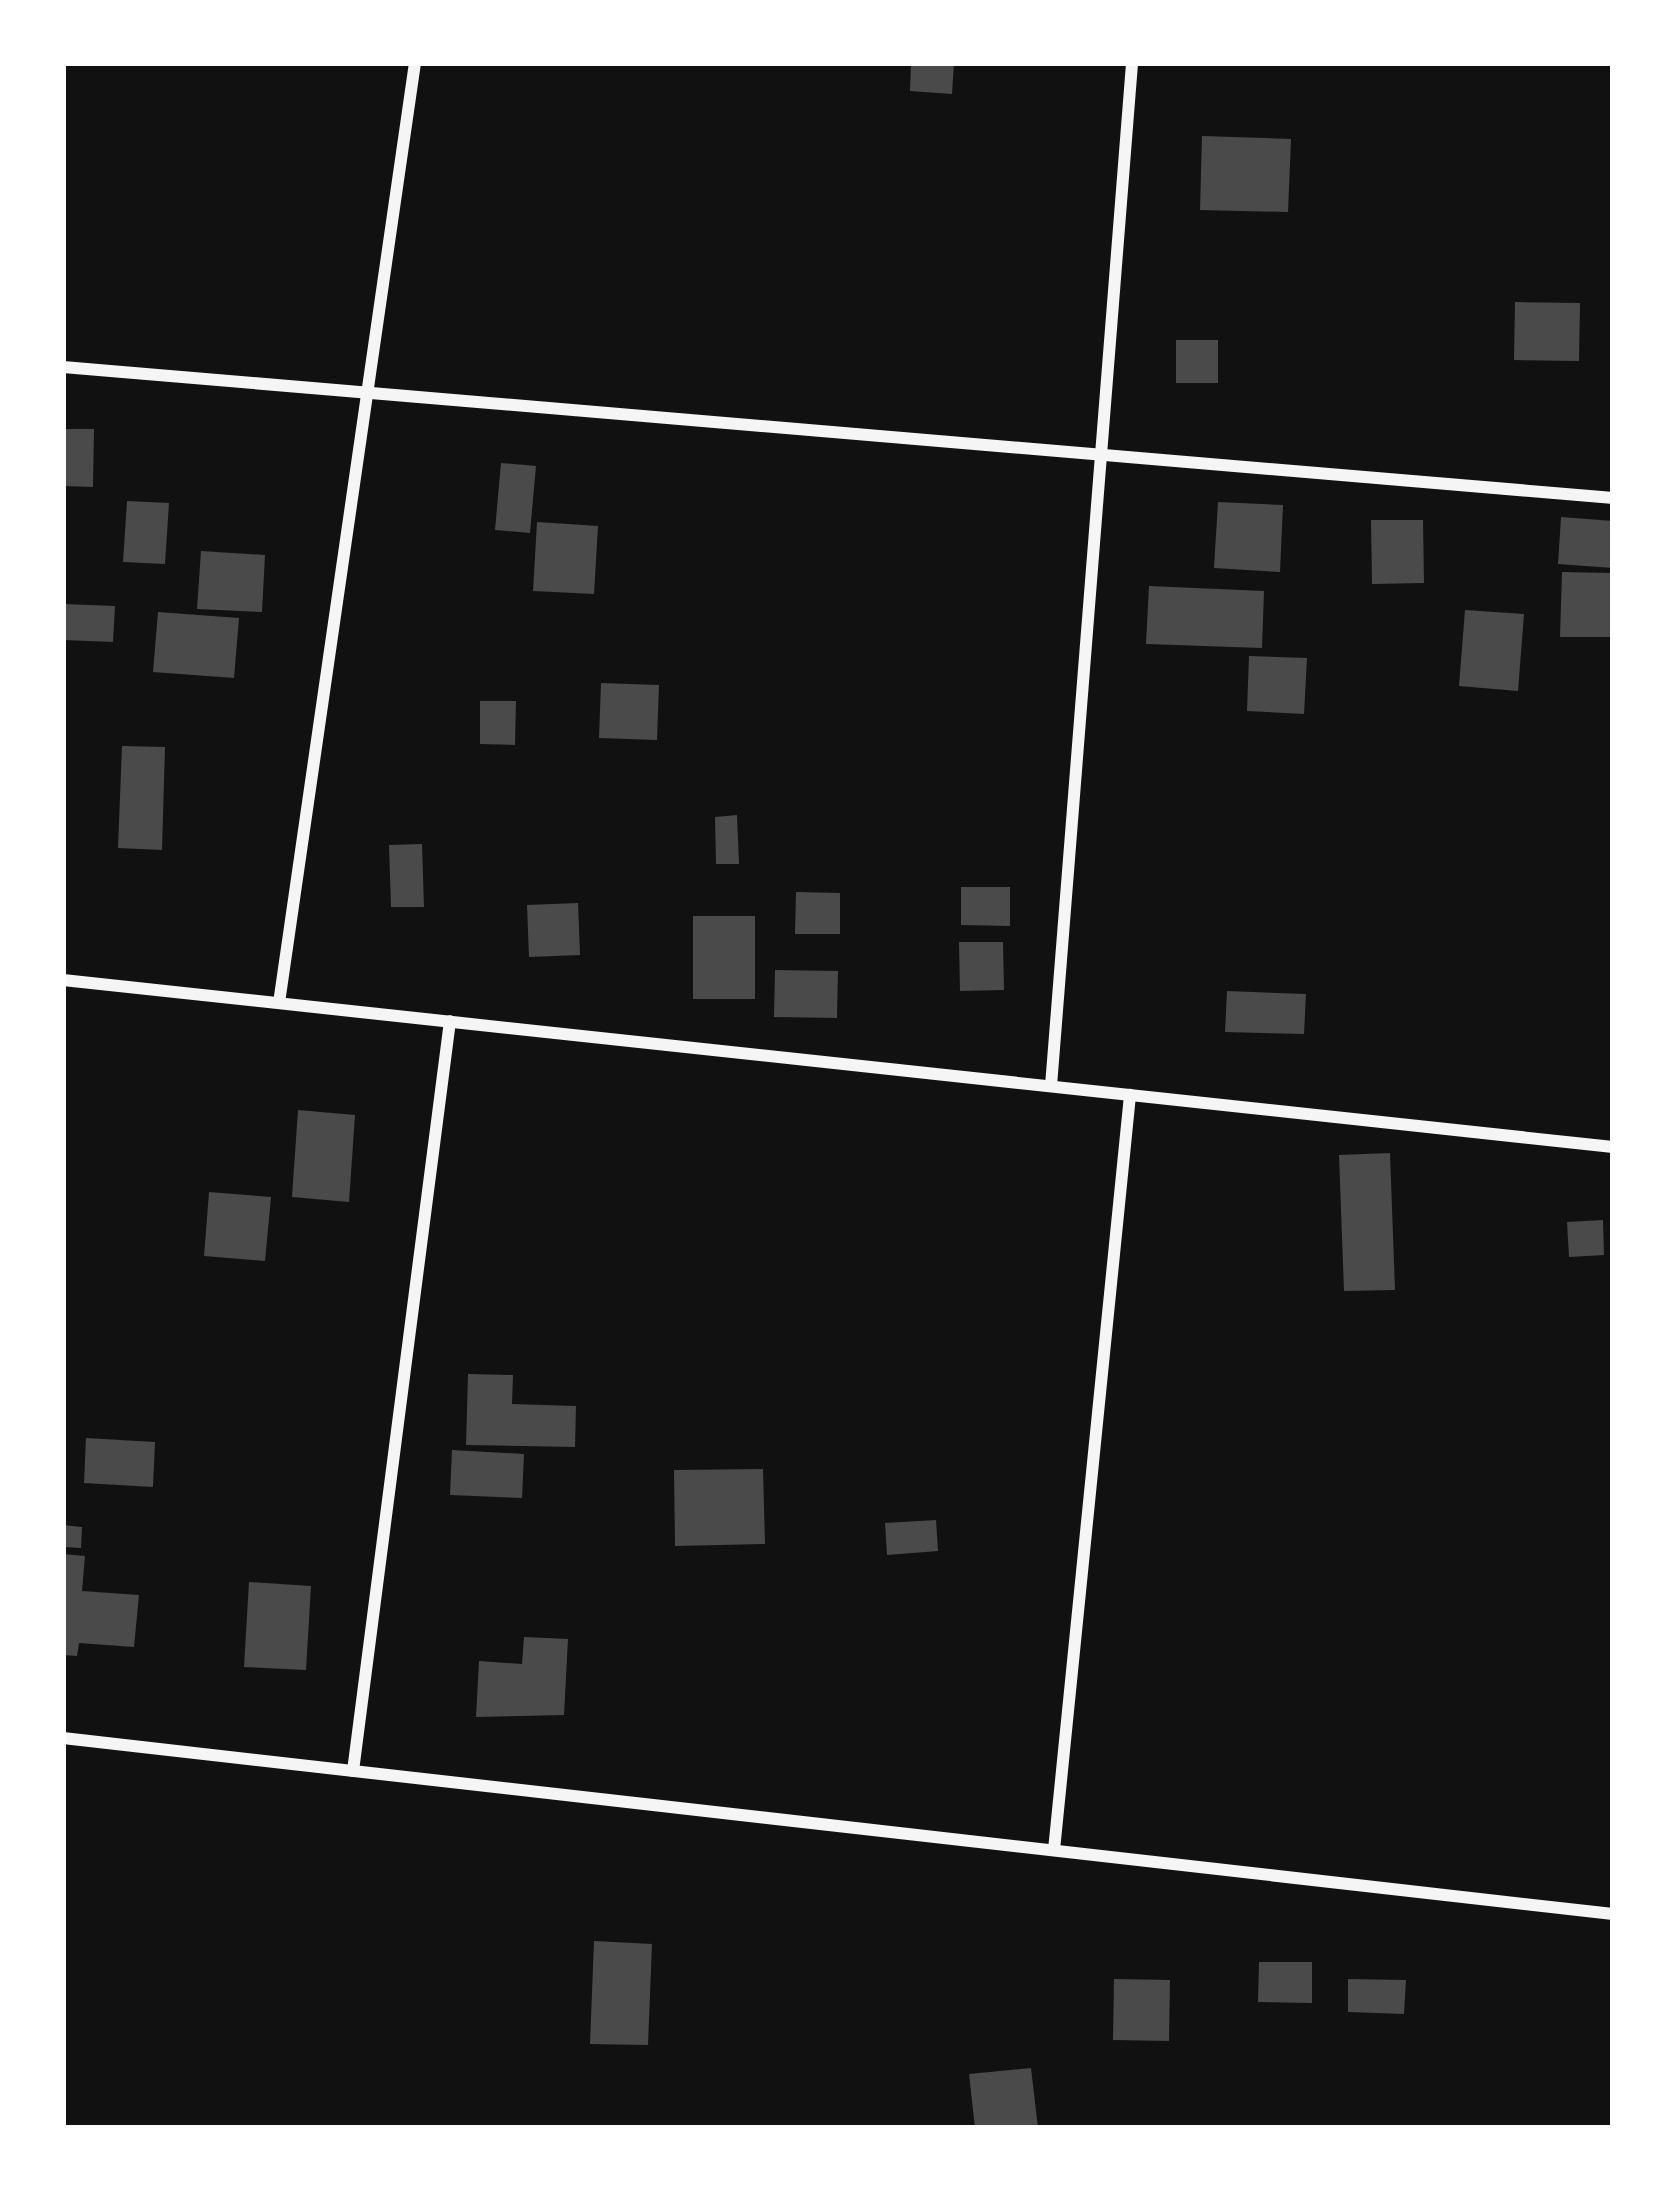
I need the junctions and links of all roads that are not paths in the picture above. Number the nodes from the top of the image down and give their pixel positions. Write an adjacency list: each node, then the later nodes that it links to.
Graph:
1 (415, 63): 4 (street)
2 (1132, 63): 5 (street)
3 (63, 367): 4 (street)
4 (367, 393): 5 (street); 8 (street)
5 (1101, 455): 6 (street); 10 (street)
6 (1613, 498)
7 (63, 980): 8 (street)
8 (279, 1003): 9 (street)
9 (450, 1021): 10 (street); 14 (street)
10 (1051, 1086): 11 (street)
11 (1130, 1095): 12 (street); 15 (street)
12 (1613, 1147)
13 (63, 1738): 14 (street)
14 (352, 1771): 15 (street)
15 (1054, 1850): 16 (street)
16 (1613, 1914)

